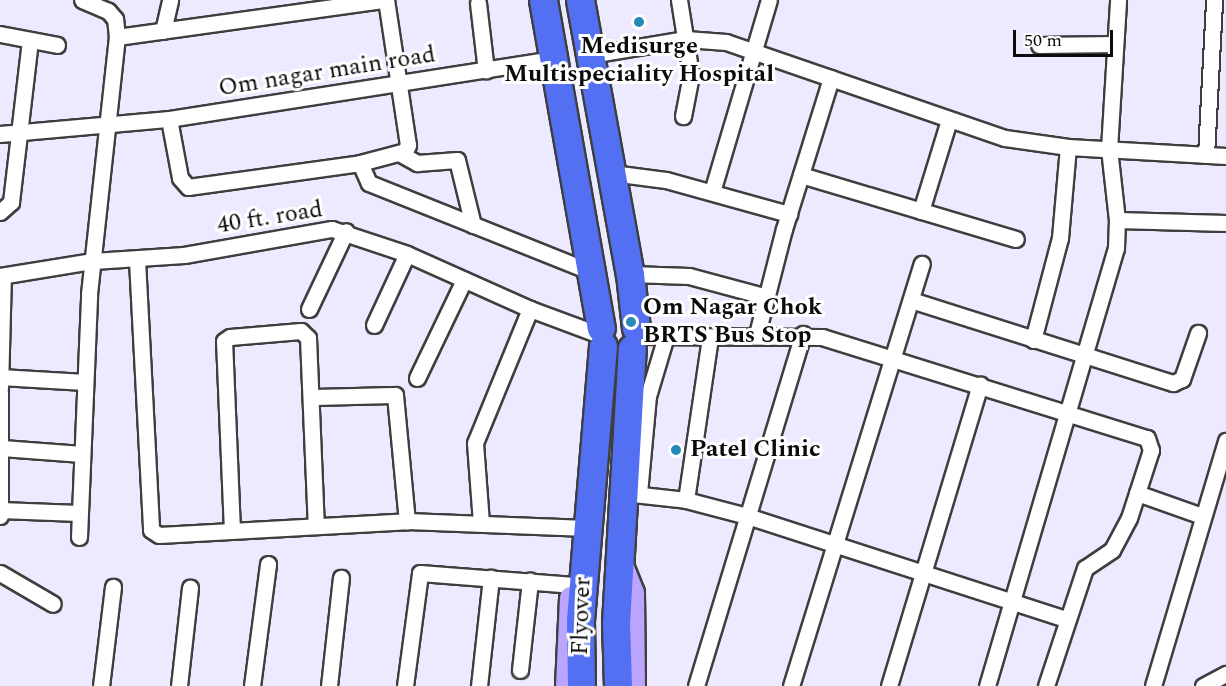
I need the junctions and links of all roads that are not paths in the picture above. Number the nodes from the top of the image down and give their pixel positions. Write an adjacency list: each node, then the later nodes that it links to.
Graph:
1 (82, 0): 13 (street)
2 (170, 0): 11 (street)
3 (384, 0): 11 (street); 24 (street)
4 (543, 0): 21 (highway, Flyover)
5 (579, 0): 20 (highway, Flyover)
6 (679, 0): 14 (street)
7 (769, 0): 19 (street)
8 (1118, 0): 16 (street)
9 (1214, 0): 34 (street)
10 (478, 3): 22 (street)
11 (163, 31): 13 (street)
12 (0, 34): 15 (street)
13 (117, 38): 28 (street)
14 (686, 39): 19 (street); 20 (street); 25 (street)
15 (30, 40): 17 (street); 29 (street)
16 (1115, 44): 18 (street); 32 (street)
17 (57, 45)
18 (1039, 45)
19 (754, 49): 23 (street); 39 (street)
20 (590, 56): 37 (highway, Flyover)
21 (552, 59): 22 (street, Om nagar main road); 52 (highway, Flyover)
22 (486, 71): 24 (street, Om nagar main road)
23 (831, 78): 27 (street); 38 (street)
24 (399, 84): 26 (street, Om nagar main road); 33 (street)
25 (683, 116)
26 (169, 119): 28 (street, Om nagar main road); 36 (street)
27 (949, 120): 31 (street); 40 (street)
28 (108, 124): 29 (street); 50 (street)
29 (18, 132): 30 (street); 41 (street)
30 (0, 134)
31 (1068, 147): 32 (street); 68 (street)
32 (1109, 149): 34 (street); 43 (street)
33 (399, 153): 36 (street); 45 (street)
34 (1206, 155): 35 (street)
35 (1226, 156)
36 (360, 163): 45 (street)
37 (612, 173): 39 (street); 53 (highway, Flyover)
38 (801, 176): 40 (street); 42 (street)
39 (712, 192): 42 (street)
40 (921, 211): 47 (street)
41 (0, 212)
42 (789, 214): 56 (street)
43 (1118, 220): 44 (street); 69 (street)
44 (1226, 223)
45 (473, 225): 52 (street)
46 (346, 231): 48 (street, 40 ft. road); 49 (street, 40 ft. road); 58 (street)
47 (1016, 238)
48 (407, 254): 55 (street, 40 ft. road); 60 (street)
49 (137, 260): 50 (street, 40 ft. road); 94 (street)
50 (93, 261): 54 (street, 40 ft. road); 73 (street)
51 (922, 264): 57 (street)
52 (594, 273): 64 (highway, Flyover)
53 (630, 274): 56 (street); 66 (highway, Flyover)
54 (1, 276): 71 (street)
55 (464, 280): 59 (street, 40 ft. road); 72 (street)
56 (767, 297): 62 (street)
57 (911, 300): 68 (street); 70 (street)
58 (309, 309)
59 (530, 309): 64 (street, 40 ft. road); 92 (street)
60 (374, 325)
61 (1198, 333): 69 (street)
62 (757, 334): 63 (street); 67 (street)
63 (802, 334): 70 (street); 89 (street)
64 (601, 336): 66 (highway); 96 (highway, Flyover)
65 (666, 336): 66 (street); 67 (street); 82 (street)
66 (635, 337): 82 (highway, Flyover)
67 (710, 337): 85 (street)
68 (1033, 340): 69 (street)
69 (1086, 357): 77 (street)
70 (893, 358): 74 (street); 97 (street)
71 (0, 377): 73 (street); 75 (street)
72 (417, 378)
73 (85, 382): 81 (street)
74 (980, 384): 77 (street); 100 (street)
75 (0, 390): 78 (street)
76 (312, 397): 91 (street); 93 (street); 94 (street)
77 (1067, 413): 83 (street); 108 (street)
78 (0, 420): 80 (street)
79 (1226, 441): 90 (street)
80 (2, 448): 81 (street); 84 (street)
81 (82, 454): 87 (street)
82 (632, 493): 85 (street); 98 (highway, Flyover)
83 (1137, 493): 90 (street); 110 (street)
84 (0, 497): 86 (street)
85 (686, 500): 89 (street)
86 (0, 510): 87 (street); 88 (street)
87 (79, 513): 95 (street)
88 (0, 516)
89 (747, 516): 97 (street); 123 (street)
90 (1202, 516): 128 (street)
91 (407, 521): 92 (street); 93 (street)
92 (481, 523): 96 (street)
93 (316, 525): 94 (street)
94 (232, 531)
95 (79, 537)
96 (586, 538): 105 (main road); 120 (highway, Flyover)
97 (837, 544): 100 (street); 124 (street)
98 (620, 560): 121 (highway, Flyover); 122 (main road)
99 (268, 564): 115 (street)
100 (924, 570): 108 (street); 125 (street)
101 (0, 573): 109 (street)
102 (341, 578): 116 (street)
103 (491, 578): 104 (street); 117 (street); 118 (street)
104 (530, 581): 105 (street); 111 (street)
105 (571, 585): 119 (main road)
106 (113, 587): 113 (street)
107 (190, 588): 114 (street)
108 (1012, 599): 110 (street); 126 (street)
109 (53, 604)
110 (1066, 619): 127 (street)
111 (520, 670)
112 (1226, 674): 129 (street)
113 (101, 686)
114 (179, 686)
115 (252, 686)
116 (329, 686)
117 (405, 686)
118 (479, 686)
119 (566, 686)
120 (581, 686)
121 (618, 686)
122 (634, 686)
123 (696, 686)
124 (791, 686)
125 (889, 686)
126 (987, 686)
127 (1046, 686)
128 (1153, 686)
129 (1203, 686)

